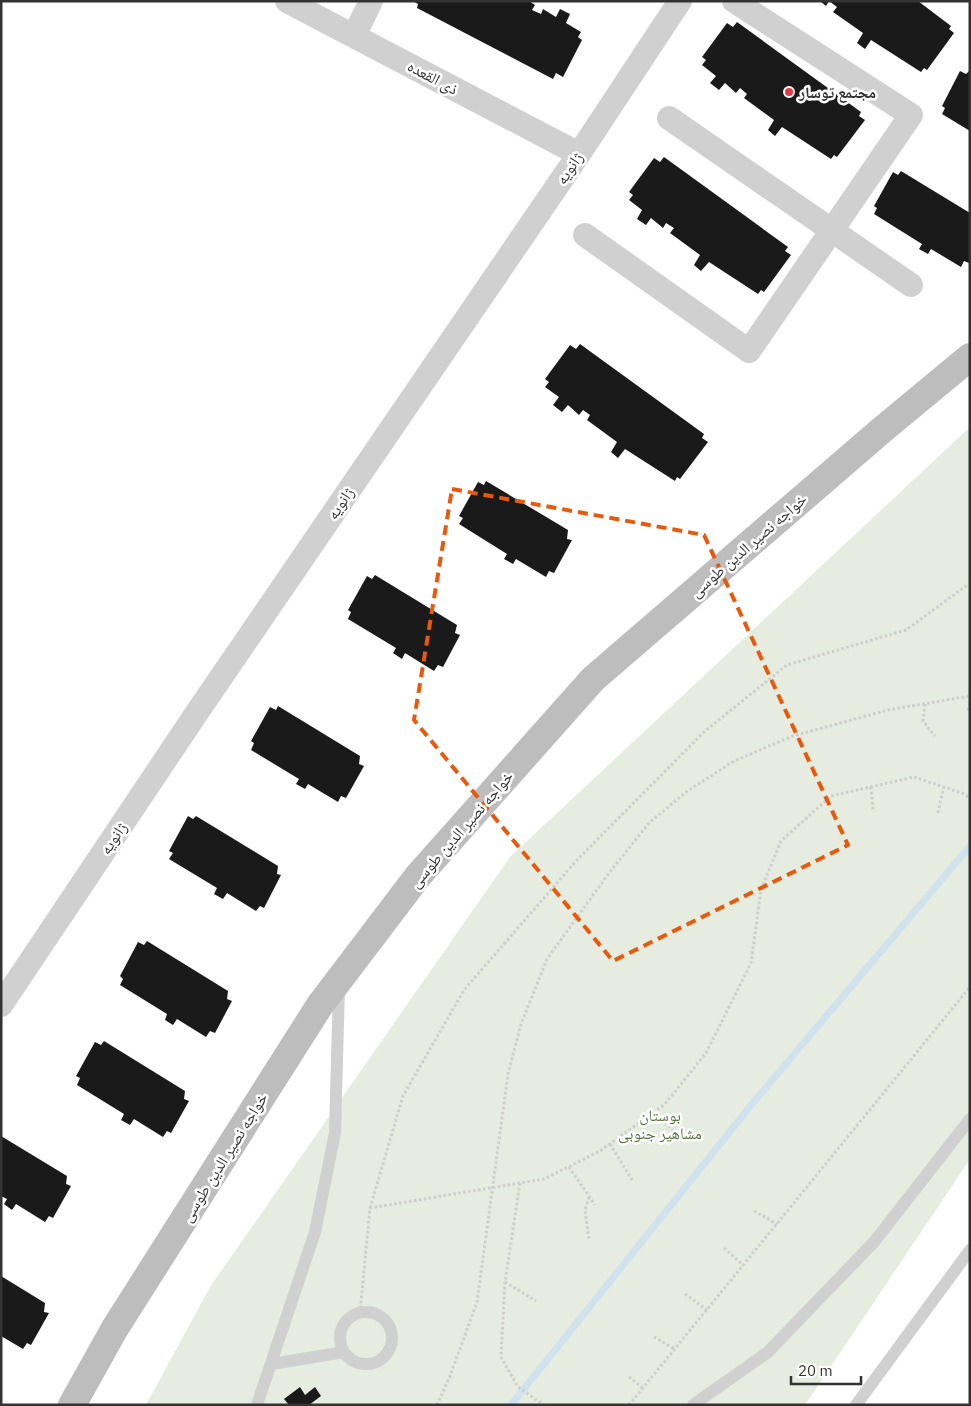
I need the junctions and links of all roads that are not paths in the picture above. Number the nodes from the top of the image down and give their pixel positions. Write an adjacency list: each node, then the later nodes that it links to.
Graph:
1 (287, 1): 5 (street, ذی القعده)
2 (371, 1): 5 (street)
3 (680, 1): 7 (street, ژانویه)
4 (734, 1): 8 (street)
5 (354, 36): 7 (street, ذی القعده)
6 (669, 118): 8 (street)
7 (578, 154): 13 (street, ژانویه)
8 (832, 231): 9 (street); 10 (street)
9 (585, 235)
10 (911, 285)
11 (970, 357): 12 (street, خواجه نصیر الدین طوسی)
12 (339, 980): 17 (lane); 18 (street, خواجه نصیر الدین طوسی)
13 (1, 1004)
14 (970, 1119): 20 (lane)
15 (970, 1250): 21 (lane)
16 (344, 1352): 16 (lane); 17 (lane)
17 (272, 1364): 19 (lane)
18 (72, 1405)
19 (258, 1405)
20 (693, 1405)
21 (856, 1405)

